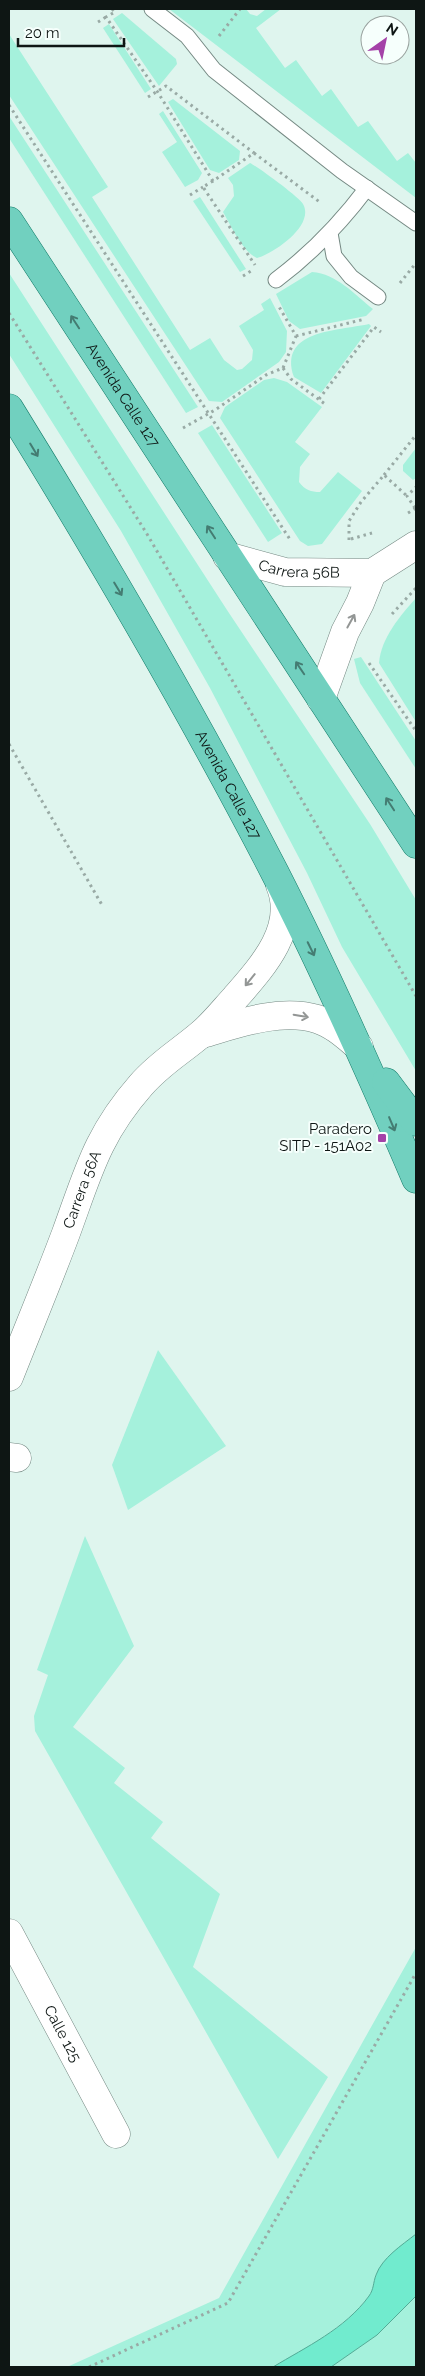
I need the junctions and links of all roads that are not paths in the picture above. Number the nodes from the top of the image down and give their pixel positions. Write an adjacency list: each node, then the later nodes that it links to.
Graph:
1 (152, 9): 2 (lane)
2 (368, 188): 4 (lane); 5 (lane)
3 (9, 221): 10 (main road, Avenida Calle 127, one-way to 3)
4 (416, 223)
5 (330, 233): 6 (lane); 7 (lane)
6 (276, 280)
7 (378, 297)
8 (9, 408): 14 (main road, Avenida Calle 127, one-way to 14)
9 (413, 553): 11 (street)
10 (227, 556): 11 (street, Carrera 56B); 12 (main road, Avenida Calle 127, one-way to 10)
11 (372, 573): 12 (street, one-way to 11)
12 (321, 699): 13 (main road, Avenida Calle 127, one-way to 12)
13 (416, 844)
14 (275, 873): 15 (street, Carrera 56A, one-way to 15); 16 (main road, Avenida Calle 127, one-way to 16)
15 (202, 1034): 16 (street, Carrera 56A, one-way to 16); 19 (street, Carrera 56A)
16 (359, 1047): 17 (main road); 18 (main road, Avenida Calle 127, one-way to 18)
17 (416, 1122)
18 (416, 1179)
19 (9, 1378)
20 (9, 1933): 21 (street, Calle 125)
21 (116, 2134)

